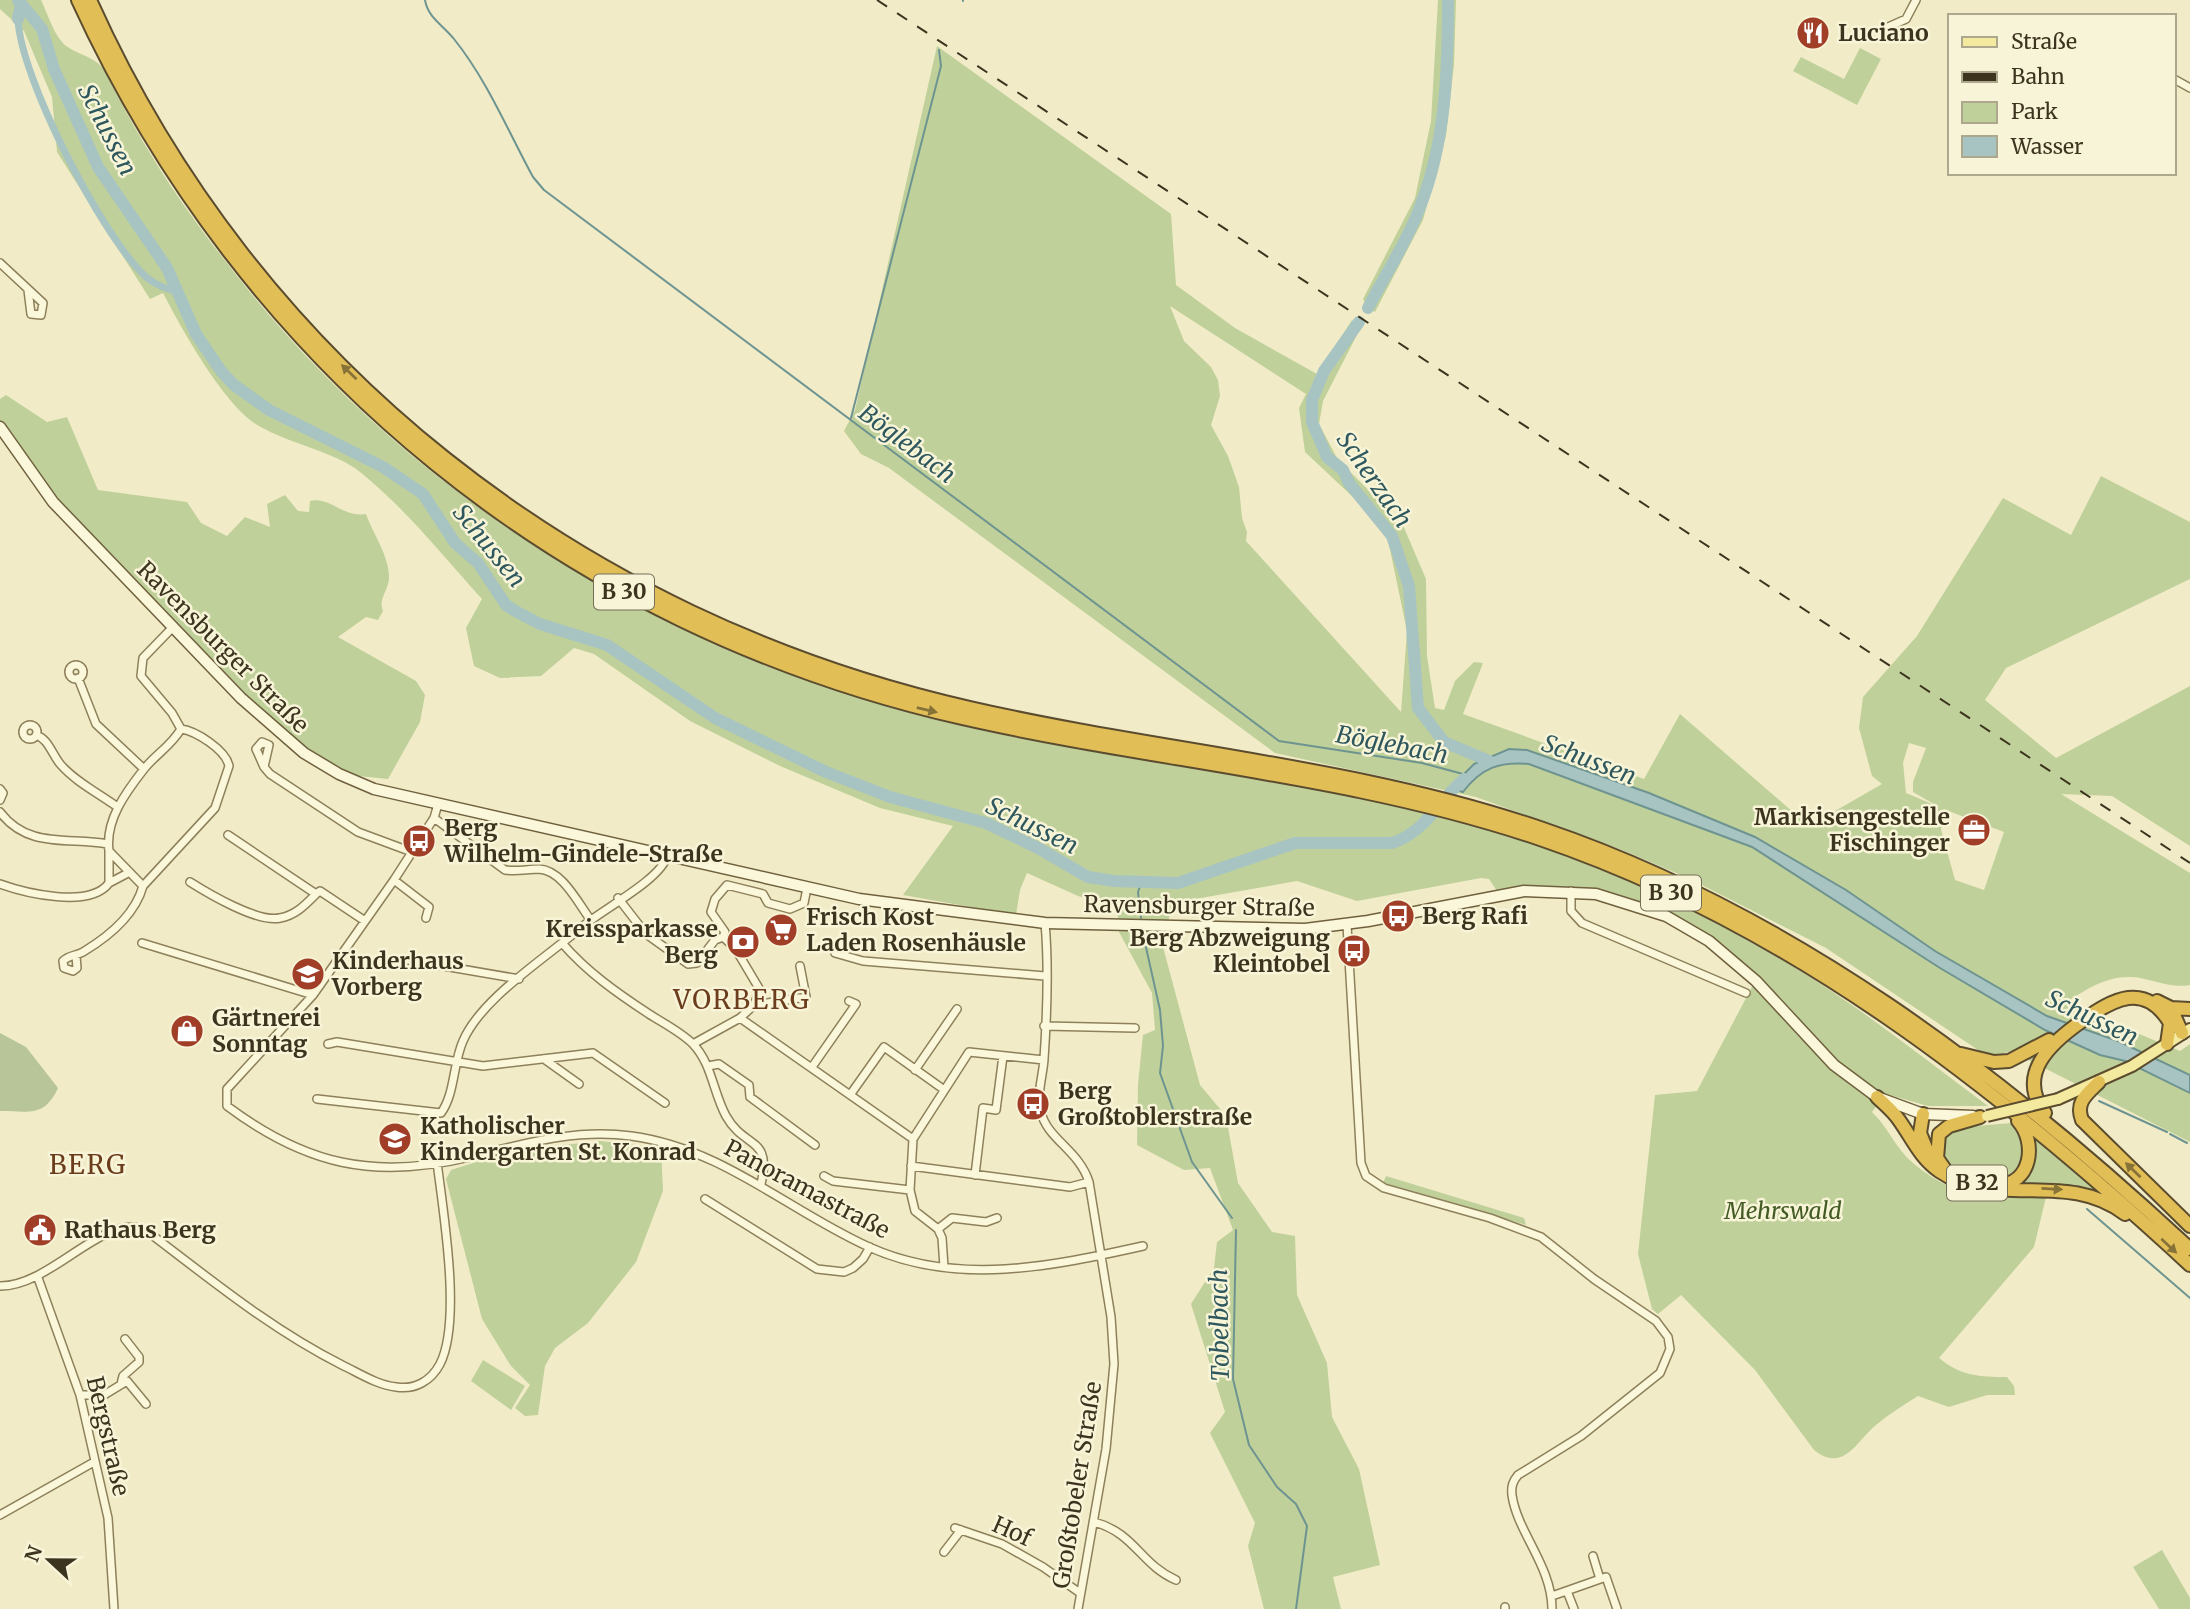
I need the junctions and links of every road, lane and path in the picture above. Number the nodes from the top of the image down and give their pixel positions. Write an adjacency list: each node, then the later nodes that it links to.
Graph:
1 (78, 0): 15 (highway, B 30, one-way to 15)
2 (90, 0): 15 (highway, B 30, one-way to 2)
3 (1916, 0): 4 (street)
4 (1889, 37)
5 (0, 263): 6 (street)
6 (28, 290)
7 (0, 427): 8 (main road, Ravensburger Straße)
8 (173, 628): 10 (street); 17 (main road, Ravensburger Straße)
9 (78, 678): 13 (street)
10 (181, 729): 13 (street); 31 (street)
11 (36, 735): 18 (street)
12 (264, 767): 24 (street)
13 (144, 769): 18 (street)
14 (0, 789): 16 (street)
15 (1414, 796): 19 (highway, B 30)
16 (0, 800)
17 (438, 804): 21 (street); 25 (main road, Ravensburger Straße)
18 (116, 806): 23 (street)
19 (1467, 810): 66 (highway, B 30); 80 (highway, B 30)
20 (0, 813): 23 (street)
21 (434, 818): 24 (street); 37 (street)
22 (228, 835): 34 (street)
23 (108, 847): 26 (street); 29 (street)
24 (412, 852): 27 (street)
25 (667, 856): 32 (main road, Ravensburger Straße); 35 (street)
26 (128, 873): 29 (street); 31 (street)
27 (394, 880): 36 (street); 38 (street)
28 (190, 882): 34 (street)
29 (109, 883): 30 (street)
30 (0, 884)
31 (143, 886): 45 (street)
32 (807, 888): 39 (main road, Ravensburger Straße); 41 (street)
33 (1571, 891): 40 (main road, Ravensburger Straße); 50 (street); 78 (main road, Ravensburger Straße)
34 (316, 894): 38 (street)
35 (618, 898): 37 (street); 41 (street)
36 (426, 918)
37 (590, 919): 43 (street)
38 (365, 921): 51 (street)
39 (1045, 923): 40 (main road, Ravensburger Straße); 48 (street, Großtobeler Straße)
40 (1347, 925): 122 (street)
41 (723, 937): 53 (street)
42 (142, 943): 51 (street)
43 (562, 943): 49 (street); 64 (street)
44 (835, 953): 48 (street)
45 (76, 956)
46 (400, 966): 49 (street)
47 (800, 966): 53 (street)
48 (1045, 976): 60 (street, Großtobeler Straße)
49 (519, 979): 70 (street)
50 (1746, 993)
51 (313, 995): 88 (street, Panoramastraße)
52 (849, 1001): 72 (street)
53 (754, 1005): 58 (street)
54 (2101, 1006): 55 (highway, B 30); 65 (highway); 66 (highway, B 30); 86 (highway)
55 (2171, 1008): 57 (highway, B 30); 62 (highway)
56 (957, 1009): 73 (street)
57 (2190, 1009)
58 (740, 1018): 64 (street); 72 (street)
59 (2190, 1022): 62 (main road, B 32)
60 (1044, 1026): 61 (street); 69 (street, Großtobeler Straße)
61 (1135, 1028)
62 (2186, 1031): 65 (main road, B 32)
63 (328, 1044): 70 (street)
64 (693, 1044): 71 (street)
65 (2167, 1044): 74 (main road, B 32)
66 (1956, 1054): 86 (highway, B 30)
67 (1003, 1056): 69 (street); 76 (street); 91 (street)
68 (544, 1059): 70 (street); 75 (street); 81 (street)
69 (1044, 1060): 93 (street, Großtobeler Straße)
70 (456, 1061): 79 (street)
71 (708, 1066): 85 (street); 94 (street)
72 (812, 1067): 77 (street)
73 (915, 1070): 76 (street); 77 (street)
74 (2099, 1082): 83 (main road, B 32, bridge); 98 (highway, one-way to 74)
75 (579, 1084)
76 (943, 1089): 84 (street)
77 (850, 1095): 84 (street)
78 (1877, 1097): 82 (main road, Ravensburger Straße); 87 (highway, B 30)
79 (317, 1099)
80 (2001, 1100): 90 (highway, B 32); 99 (highway, B 30)
81 (664, 1103)
82 (1923, 1114): 83 (main road, Ravensburger Straße); 87 (highway); 90 (highway)
83 (1984, 1116): 90 (highway, B 32)
84 (913, 1139): 89 (street)
85 (815, 1145)
86 (2073, 1146): 103 (highway, B 30)
87 (1917, 1149): 99 (highway, B 30, one-way to 99)
88 (437, 1162): 94 (street, Panoramastraße); 107 (street)
89 (911, 1166): 91 (street); 95 (street)
90 (1942, 1168)
91 (975, 1175): 93 (street)
92 (824, 1176): 95 (street)
93 (1089, 1182): 104 (street, Großtobeler Straße)
94 (761, 1184): 102 (street, Panoramastraße)
95 (909, 1190): 100 (street)
96 (705, 1199): 102 (street)
97 (997, 1218): 100 (street)
98 (2190, 1226)
99 (2148, 1227): 105 (highway, B 30, one-way to 105)
100 (938, 1229): 106 (street)
101 (1143, 1246): 104 (street, Panoramastraße)
102 (870, 1247): 106 (street, Panoramastraße)
103 (2190, 1249)
104 (1101, 1256): 106 (street, Panoramastraße); 115 (street, Großtobeler Straße)
105 (2190, 1265)
106 (944, 1267)
107 (38, 1278): 108 (street); 111 (street, Bergstraße)
108 (0, 1286)
109 (125, 1339): 110 (street)
110 (121, 1384): 111 (street); 112 (street)
111 (80, 1395): 113 (street, Bergstraße)
112 (146, 1404)
113 (94, 1462): 114 (street); 123 (street, Bergstraße)
114 (0, 1515)
115 (1094, 1522): 119 (street); 121 (street, Großtobeler Straße)
116 (944, 1552): 121 (street, Hof)
117 (1593, 1556): 118 (street)
118 (1600, 1579): 120 (street); 127 (street)
119 (1176, 1580)
120 (1567, 1591): 122 (street); 126 (street)
121 (1080, 1593): 124 (street, Großtobeler Straße)
122 (1552, 1596): 125 (street)
123 (114, 1609)
124 (1078, 1609)
125 (1552, 1609)
126 (1574, 1609)
127 (1617, 1609)

